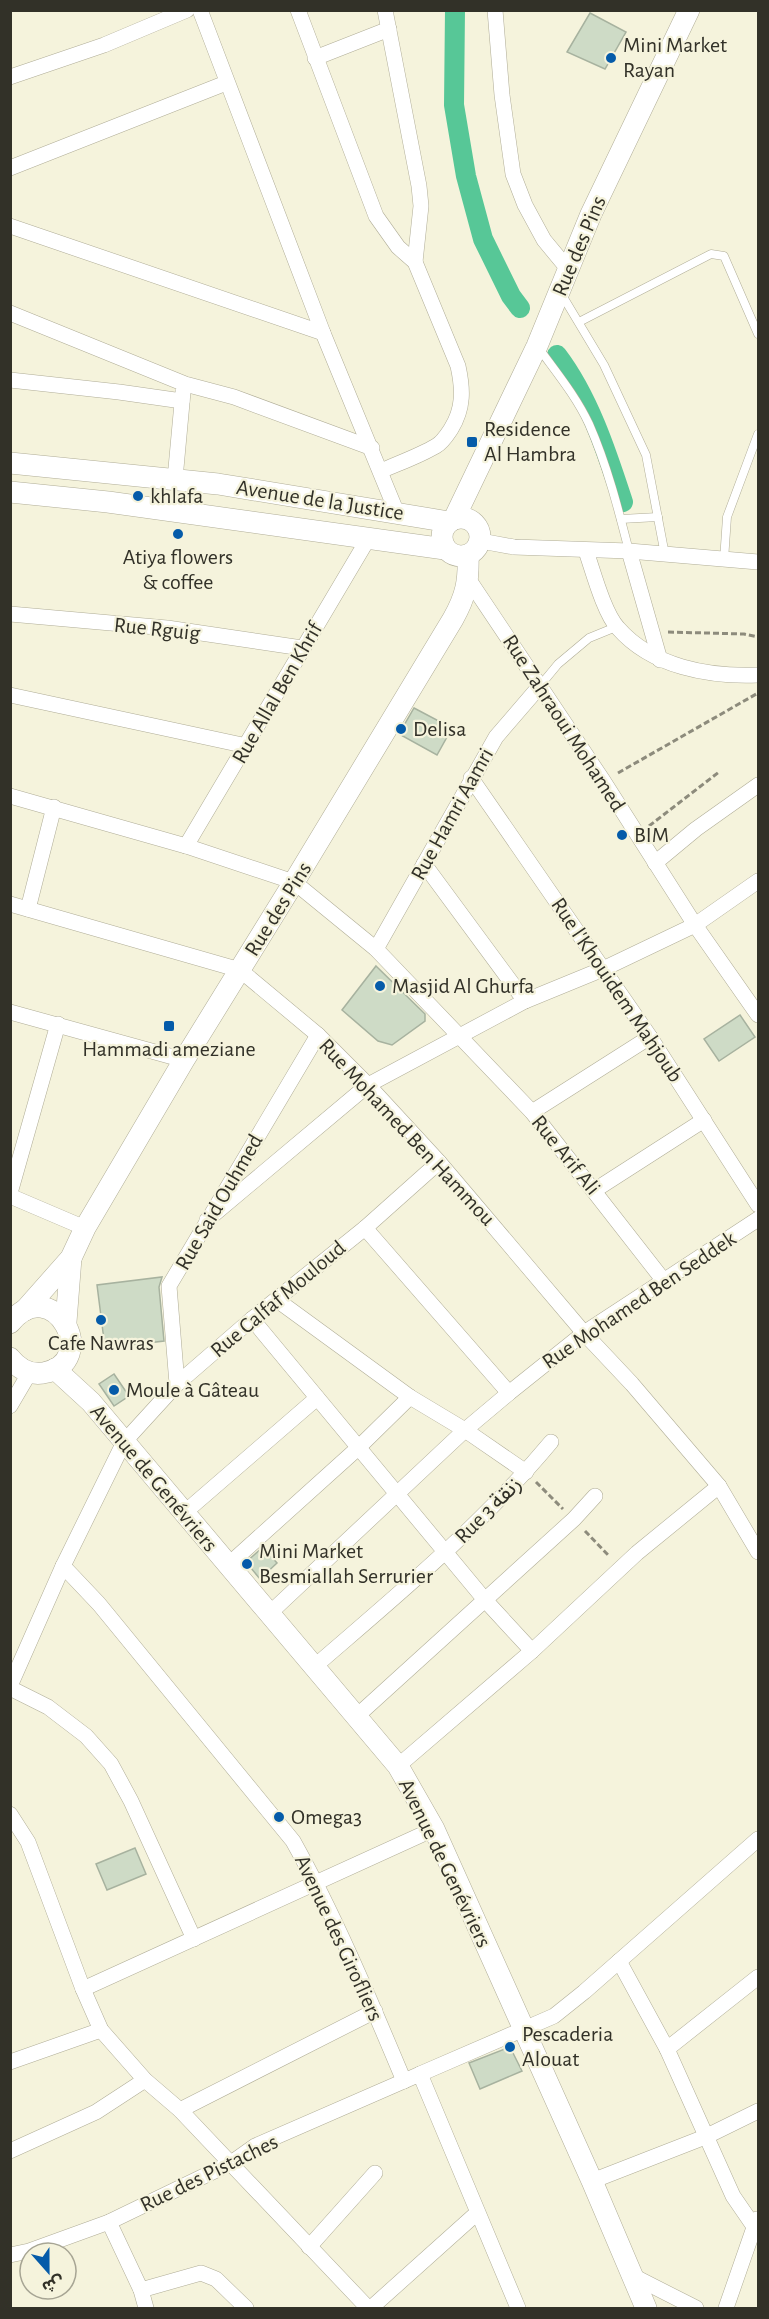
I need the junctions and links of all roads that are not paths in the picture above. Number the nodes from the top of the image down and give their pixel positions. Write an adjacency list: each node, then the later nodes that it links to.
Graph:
1 (187, 10): 9 (street)
2 (200, 10): 10 (street)
3 (297, 10): 8 (street)
4 (385, 10): 7 (street)
5 (495, 10): 14 (street)
6 (689, 10): 14 (street, Rue des Pins)
7 (389, 29): 8 (street); 13 (street)
8 (315, 58): 13 (street)
9 (10, 77)
10 (226, 83): 11 (street); 18 (street)
11 (10, 168)
12 (10, 226): 18 (street)
13 (415, 262): 27 (street)
14 (568, 269): 15 (street, Rue des Pins)
15 (559, 290): 17 (lane); 20 (street, Rue des Pins)
16 (10, 313): 22 (street)
17 (579, 322): 19 (lane); 31 (lane)
18 (323, 333): 25 (street)
19 (759, 334)
20 (537, 346): 32 (lane); 33 (street, Rue des Pins)
21 (10, 380): 23 (street)
22 (184, 384): 23 (street); 25 (street)
23 (182, 401): 28 (street)
24 (759, 434): 38 (lane)
25 (372, 448): 27 (street)
26 (10, 463): 28 (street, Avenue de la Justice)
27 (381, 471): 30 (street)
28 (175, 479): 30 (street, Avenue de la Justice)
29 (10, 492): 34 (street, Avenue de la Justice)
30 (397, 513): 33 (street, Avenue de la Justice)
31 (658, 517): 32 (lane); 37 (lane)
32 (621, 519): 36 (lane)
33 (465, 532): 34 (street, Avenue de la Justice); 35 (street); 40 (street, Rue des Pins)
34 (368, 539): 43 (street, Rue Allal Ben Khrif)
35 (586, 551): 36 (street); 42 (street)
36 (629, 551): 37 (street); 44 (street)
37 (665, 555): 38 (street)
38 (724, 560): 39 (street)
39 (759, 562)
40 (469, 580): 46 (street, Rue Zahraoui Mohamed); 57 (street, Rue des Pins)
41 (10, 614): 43 (street, Rue Rguig)
42 (616, 627): 44 (street); 46 (lane)
43 (302, 648): 48 (street, Rue Allal Ben Khrif)
44 (660, 660): 45 (street)
45 (759, 675)
46 (539, 687): 49 (street, Rue Hamri Aamri); 54 (street, Rue Zahraoui Mohamed)
47 (10, 695): 48 (street)
48 (247, 746): 53 (street, Rue Allal Ben Khrif)
49 (471, 778): 55 (street, Rue Hamri Aamri); 62 (street, Rue l'Khouidem Mahjoub)
50 (759, 785): 54 (street)
51 (10, 796): 52 (street)
52 (54, 807): 53 (street); 59 (street)
53 (186, 846): 57 (street)
54 (655, 863): 60 (street, Rue Zahraoui Mohamed)
55 (424, 864): 61 (street, Rue Hamri Aamri); 64 (street)
56 (759, 880): 60 (street)
57 (294, 882): 61 (street, Rue Arif Ali); 63 (street, Rue des Pins)
58 (10, 903): 59 (street, Rue Mohamed Ben Hammou)
59 (28, 909): 63 (street, Rue Mohamed Ben Hammou)
60 (695, 925): 62 (street); 66 (street, Rue Zahraoui Mohamed)
61 (376, 949): 69 (street, Rue Arif Ali)
62 (603, 969): 64 (street); 70 (street, Rue l'Khouidem Mahjoub)
63 (240, 970): 68 (street, Rue Mohamed Ben Hammou); 71 (street, Rue des Pins)
64 (525, 1001): 69 (street)
65 (10, 1012): 67 (street)
66 (759, 1015)
67 (58, 1024): 71 (street); 77 (street)
68 (318, 1035): 72 (street, Rue Mohamed Ben Hammou); 80 (street, Rue Said Ouhmed)
69 (460, 1036): 72 (street); 73 (street, Rue Arif Ali)
70 (650, 1037): 73 (street); 74 (street, Rue l'Khouidem Mahjoub)
71 (184, 1060): 81 (street, Rue des Pins)
72 (368, 1085): 75 (street, Rue Mohamed Ben Hammou); 80 (street)
73 (532, 1113): 76 (street, Rue Arif Ali)
74 (704, 1120): 76 (street); 78 (street, Rue l'Khouidem Mahjoub)
75 (439, 1162): 82 (street, Rue Calfaf Mouloud); 89 (street, Rue Mohamed Ben Hammou)
76 (595, 1190): 84 (street, Rue Arif Ali)
77 (10, 1194): 81 (street)
78 (759, 1205)
79 (759, 1219): 84 (street, Rue Mohamed Ben Seddek)
80 (207, 1220): 93 (street, Rue Said Ouhmed)
81 (86, 1228): 83 (street, Rue des Pins)
82 (365, 1228): 85 (street, Rue Calfaf Mouloud); 94 (street)
83 (71, 1258): 86 (street, Rue des Pins); 88 (street, Rue des Pins)
84 (664, 1281): 89 (street, Rue Mohamed Ben Seddek)
85 (277, 1300): 87 (street, Rue Calfaf Mouloud); 95 (street)
86 (16, 1316): 88 (street)
87 (252, 1319): 93 (street, Rue Calfaf Mouloud); 96 (street)
88 (66, 1322): 91 (street, Rue des Pins)
89 (584, 1333): 94 (street, Rue Mohamed Ben Seddek); 103 (street, Rue Mohamed Ben Hammou)
90 (10, 1358): 92 (street)
91 (55, 1369): 92 (street); 99 (street, Avenue de Genévriers)
92 (30, 1372): 97 (street)
93 (177, 1384): 99 (street, Rue Calfaf Mouloud)
94 (508, 1393): 98 (street, Rue Mohamed Ben Seddek)
95 (410, 1396): 98 (street); 101 (street)
96 (316, 1398): 101 (street); 106 (street)
97 (10, 1406)
98 (465, 1430): 102 (street); 104 (street, Rue Mohamed Ben Seddek)
99 (124, 1442): 106 (street, Avenue de Genévriers); 109 (street, Rue Calfaf Mouloud)
100 (551, 1442): 102 (street, Rue 3 زنقة)
101 (358, 1448): 104 (street); 110 (street)
102 (526, 1472): 107 (street, Rue 3 زنقة)
103 (719, 1485): 108 (street, Rue Mohamed Ben Hammou); 113 (street)
104 (397, 1494): 107 (street); 112 (street, Rue Mohamed Ben Seddek)
105 (596, 1496): 111 (street)
106 (184, 1514): 110 (street, Avenue de Genévriers)
107 (446, 1552): 111 (street); 114 (street, Rue 3 زنقة)
108 (759, 1552)
109 (63, 1566): 115 (street, Rue Calfaf Mouloud); 121 (street, Avenue des Girofliers)
110 (227, 1566): 112 (street, Avenue de Genévriers)
111 (485, 1600): 113 (street); 116 (street)
112 (270, 1613): 114 (street, Avenue de Genévriers)
113 (532, 1651): 117 (street)
114 (314, 1667): 116 (street, Avenue de Genévriers)
115 (10, 1687): 122 (street)
116 (357, 1716): 117 (street, Avenue de Genévriers)
117 (398, 1766): 119 (street, Avenue de Genévriers)
118 (10, 1814): 125 (street)
119 (434, 1829): 121 (street); 127 (street, Avenue de Genévriers)
120 (759, 1839): 123 (street)
121 (316, 1883): 122 (street); 126 (street, Avenue des Girofliers)
122 (194, 1939): 125 (street)
123 (619, 1961): 127 (street); 129 (street)
124 (759, 1977): 129 (street)
125 (83, 1989): 128 (street)
126 (375, 2011): 133 (street, Avenue des Girofliers); 134 (street)
127 (523, 2028): 131 (street); 140 (street, Avenue de Genévriers)
128 (101, 2030): 130 (street); 132 (street)
129 (667, 2049): 136 (street)
130 (10, 2062)
131 (420, 2074): 133 (street); 141 (street)
132 (145, 2080): 134 (street); 137 (street)
133 (404, 2081): 138 (street, Rue des Pistaches)
134 (180, 2110): 138 (street)
135 (759, 2111): 136 (street)
136 (705, 2137): 140 (street); 143 (street)
137 (10, 2151)
138 (231, 2163): 142 (street, Rue des Pistaches); 144 (street)
139 (375, 2173): 144 (street)
140 (592, 2181): 146 (street, Avenue de Genévriers)
141 (477, 2213): 150 (street); 151 (street)
142 (109, 2222): 145 (street, Rue des Pistaches); 147 (street)
143 (757, 2222): 154 (street)
144 (309, 2247): 150 (street)
145 (10, 2255)
146 (631, 2275): 152 (street, Avenue de Genévriers); 153 (street)
147 (141, 2290): 148 (street); 149 (street)
148 (146, 2308)
149 (246, 2308)
150 (369, 2308)
151 (518, 2308)
152 (646, 2308)
153 (696, 2308)
154 (726, 2308)

